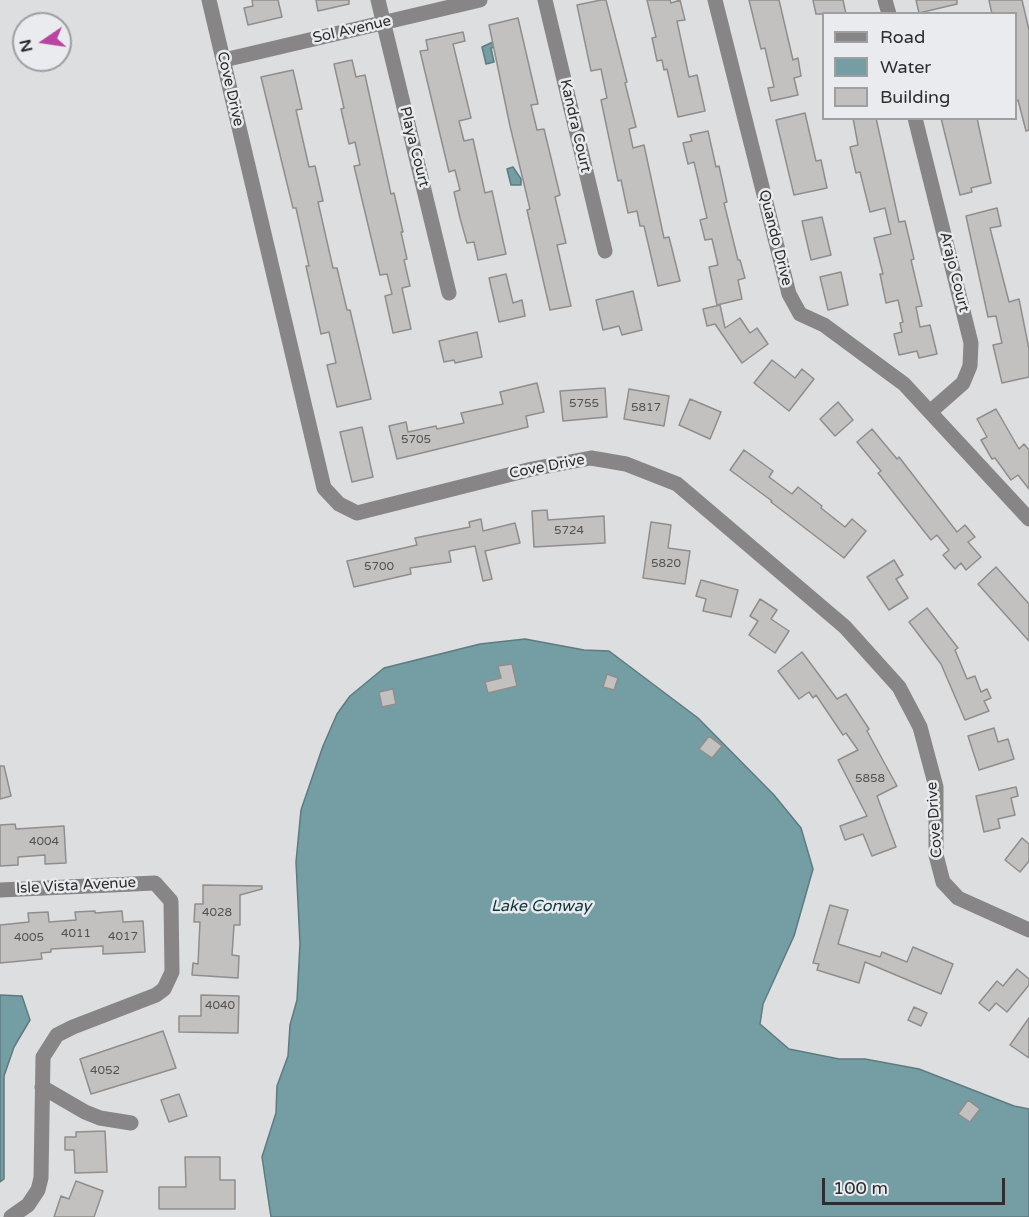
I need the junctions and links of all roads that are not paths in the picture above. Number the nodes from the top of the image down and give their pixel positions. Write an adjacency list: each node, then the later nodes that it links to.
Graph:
1 (209, 0): 7 (street, Cove Drive)
2 (378, 0): 6 (street, Playa Court)
3 (480, 0): 6 (street, Sol Avenue)
4 (545, 0): 9 (street, Kandra Court)
5 (714, 0): 11 (street, Quando Drive)
6 (384, 23): 7 (street, Sol Avenue); 10 (street, Playa Court)
7 (224, 60): 14 (street, Cove Drive)
8 (915, 120): 11 (street, Arajo Court)
9 (604, 251)
10 (449, 293)
11 (930, 412): 12 (street, Quando Drive)
12 (1029, 519)
13 (0, 890): 15 (street, Isle Vista Avenue)
14 (1029, 930)
15 (42, 1087): 16 (street); 17 (street, Isle Vista Avenue)
16 (131, 1123)
17 (11, 1217)

